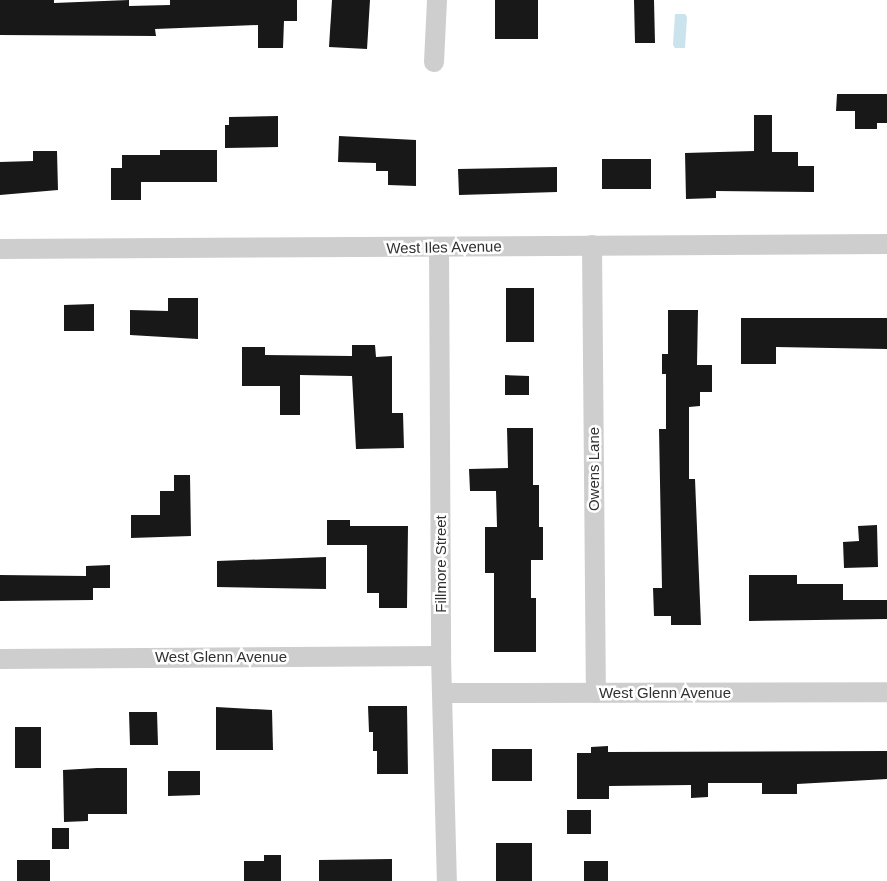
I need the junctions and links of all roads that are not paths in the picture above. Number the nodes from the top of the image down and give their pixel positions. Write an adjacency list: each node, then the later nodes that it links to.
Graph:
1 (437, 0): 2 (street)
2 (434, 62)
3 (887, 244): 4 (street, West Iles Avenue)
4 (592, 245): 5 (street, West Iles Avenue); 11 (street, Owens Lane)
5 (438, 247): 6 (street, West Iles Avenue); 7 (street, Fillmore Street)
6 (0, 249)
7 (442, 656): 8 (street, West Glenn Avenue); 10 (street, Fillmore Street)
8 (0, 659)
9 (887, 692): 11 (street, West Glenn Avenue)
10 (442, 693): 11 (street, West Glenn Avenue); 12 (street, Fillmore Street)
11 (596, 693)
12 (447, 881)

